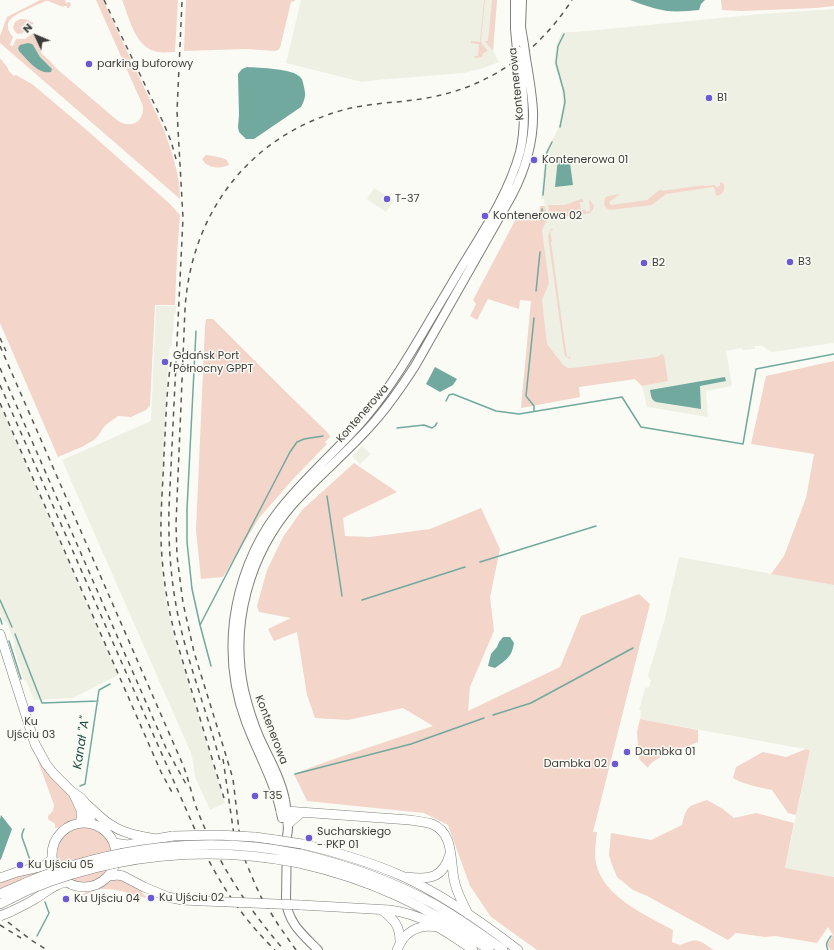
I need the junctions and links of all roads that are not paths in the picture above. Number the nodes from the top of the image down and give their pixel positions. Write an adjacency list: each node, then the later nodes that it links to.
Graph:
1 (515, 0): 3 (main road, Kontenerowa)
2 (522, 0): 3 (main road, Kontenerowa)
3 (521, 47): 7 (main road, Kontenerowa, bridge)
4 (0, 634): 5 (highway)
5 (71, 791): 6 (highway); 9 (highway)
6 (86, 804): 10 (highway); 13 (highway)
7 (284, 812): 8 (highway); 11 (main road, Kontenerowa); 12 (main road, Kontenerowa)
8 (301, 813): 11 (highway); 15 (highway)
9 (81, 822): 10 (highway); 17 (highway)
10 (91, 823): 14 (highway)
11 (288, 824): 12 (main road, Kontenerowa)
12 (287, 836): 28 (main road, Kontenerowa)
13 (155, 839): 14 (highway); 19 (highway, bridge)
14 (114, 843): 18 (highway)
15 (450, 852): 19 (highway); 24 (highway)
16 (300, 858): 22 (highway, bridge); 30 (highway); 31 (highway)
17 (52, 859): 20 (highway); 21 (highway)
18 (109, 876): 21 (highway); 23 (highway, bridge)
19 (402, 876): 24 (highway)
20 (0, 878)
21 (66, 882): 25 (highway, bridge)
22 (0, 900)
23 (382, 910): 26 (highway); 27 (highway)
24 (468, 914): 32 (highway)
25 (0, 916)
26 (439, 928): 27 (highway); 29 (highway)
27 (398, 946)
28 (318, 950)
29 (473, 950)
30 (489, 950)
31 (503, 950)
32 (518, 950)

